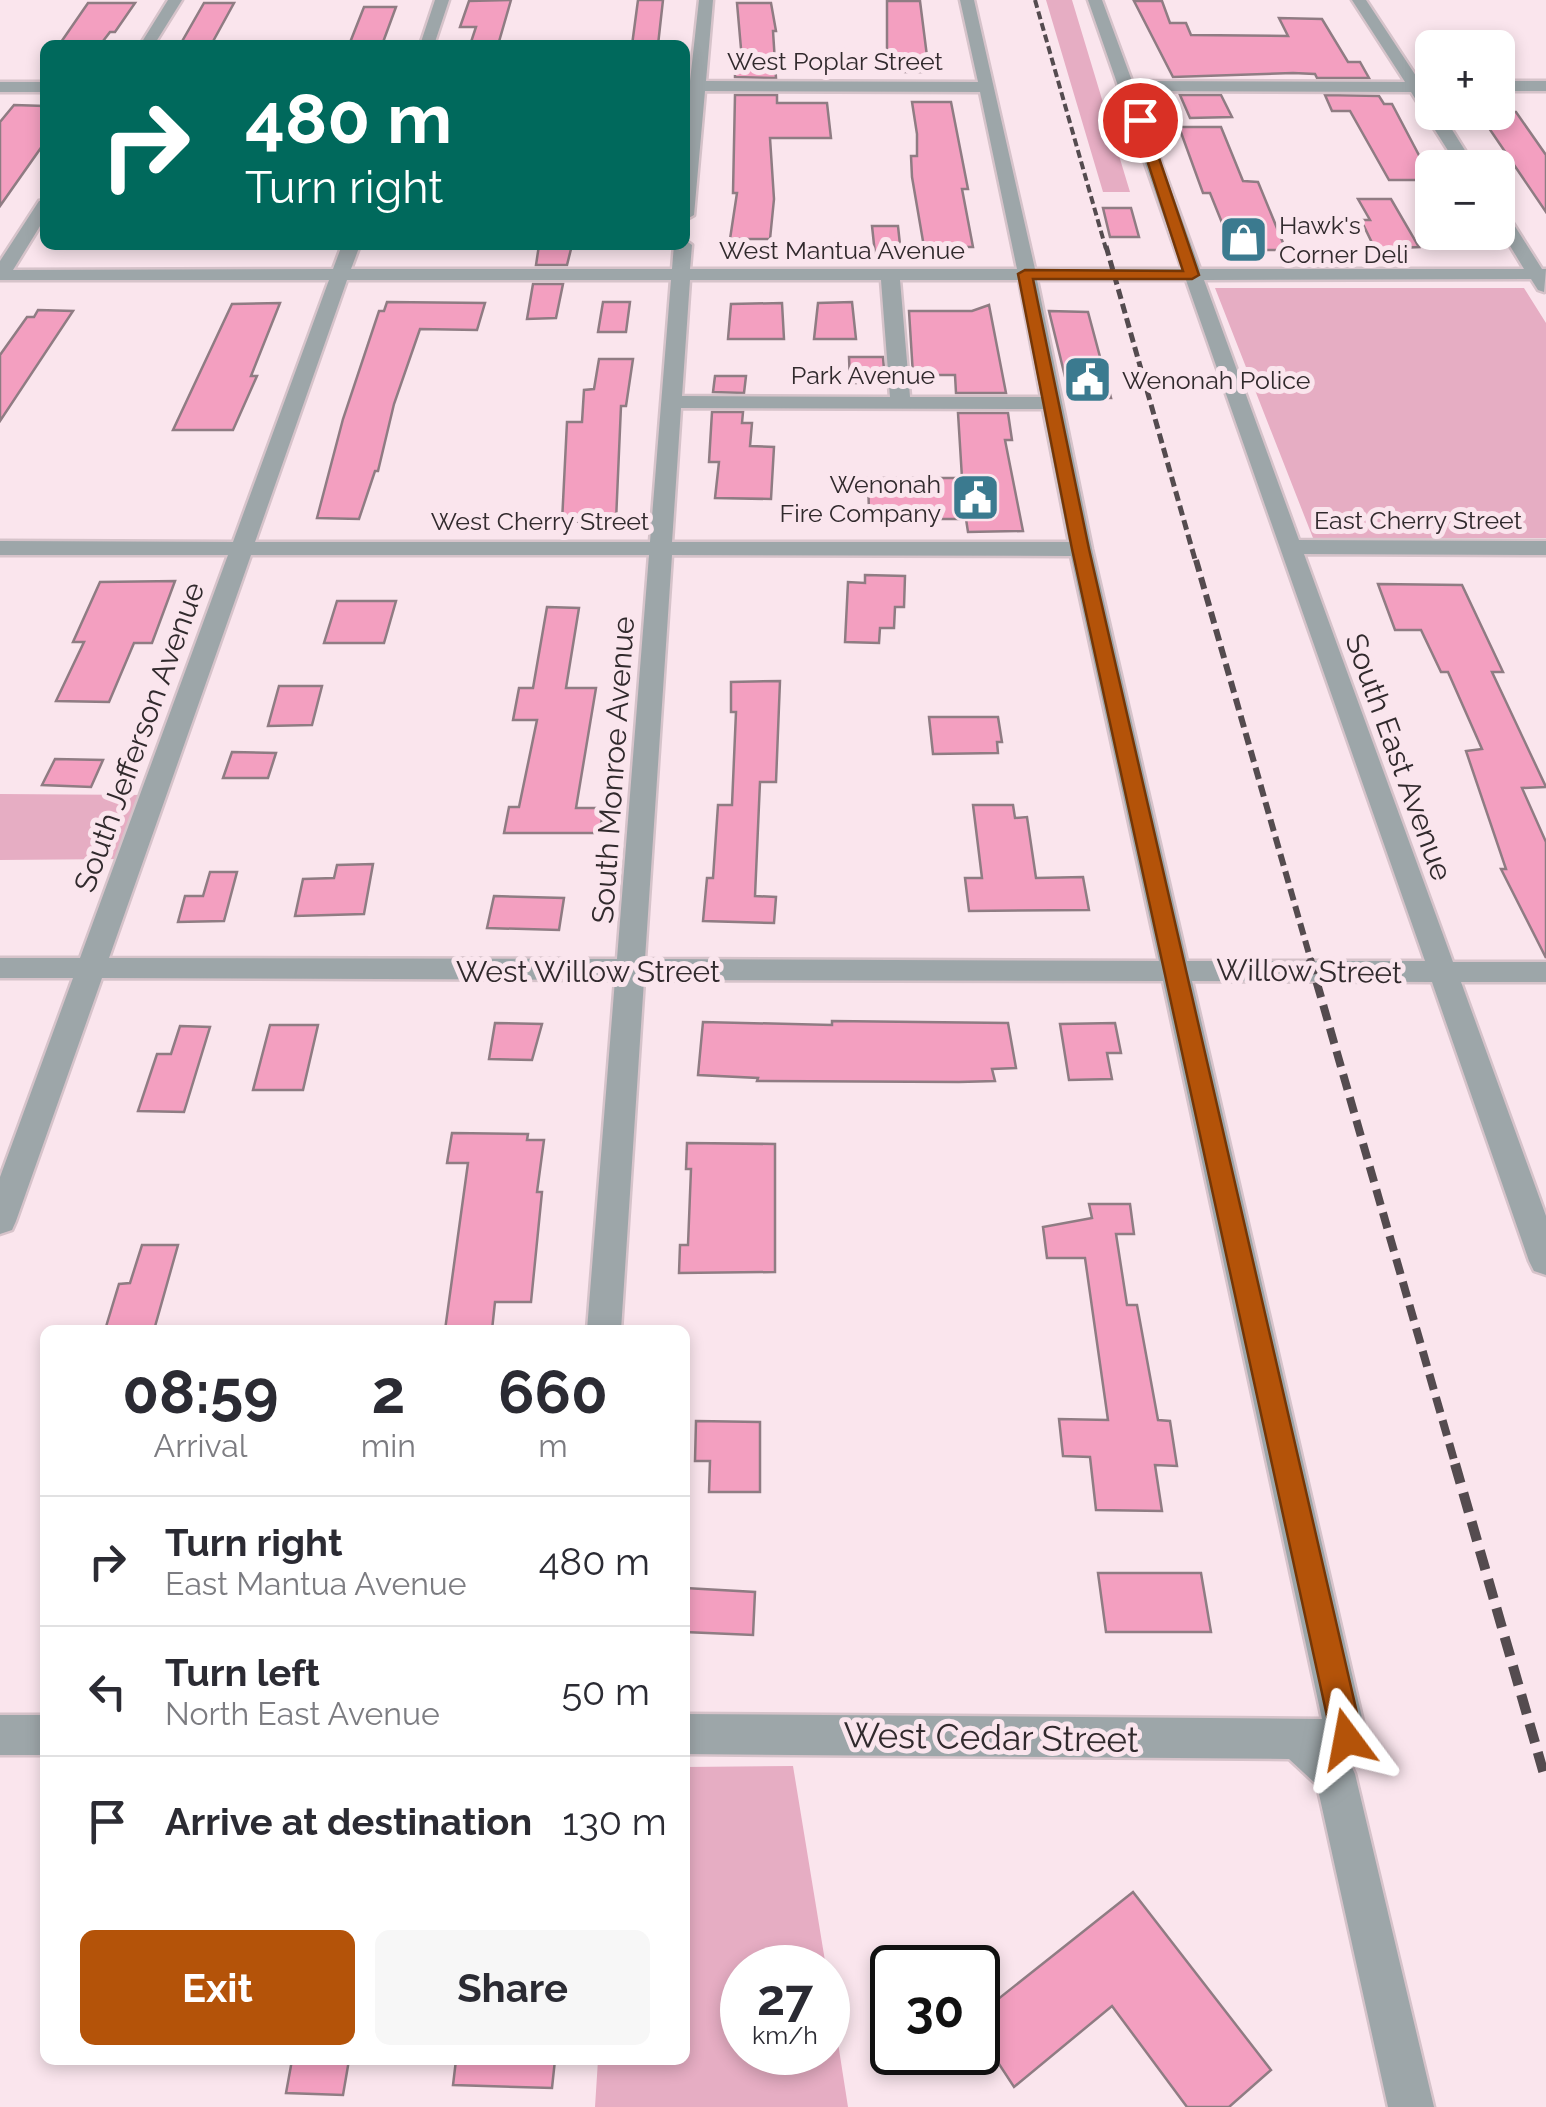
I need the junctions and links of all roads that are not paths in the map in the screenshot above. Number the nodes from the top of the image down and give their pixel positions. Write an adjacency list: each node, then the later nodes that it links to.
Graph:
1 (175, 0): 7 (street)
2 (442, 0): 8 (street)
3 (706, 0): 10 (street)
4 (967, 0): 11 (street)
5 (1096, 0): 12 (street, South East Avenue)
6 (1359, 0): 9 (street)
7 (150, 40)
8 (429, 40)
9 (1415, 74)
10 (692, 86): 11 (street, West Poplar Street); 18 (street)
11 (985, 86): 23 (street)
12 (1129, 86): 13 (street); 28 (street, South East Avenue)
13 (1415, 86)
14 (1515, 86): 15 (street)
15 (1546, 86)
16 (40, 87): 17 (street)
17 (0, 88)
18 (690, 123)
19 (40, 213): 24 (street)
20 (1515, 238): 29 (street)
21 (349, 250): 25 (street, South Jefferson Avenue)
22 (682, 250): 26 (street, South Monroe Avenue)
23 (1025, 274): 27 (street, West Mantua Avenue); 28 (street, West Mantua Avenue); 32 (street)
24 (0, 275): 25 (street, West Mantua Avenue)
25 (340, 275): 26 (street, West Mantua Avenue); 35 (street, South Jefferson Avenue)
26 (681, 275): 27 (street, West Mantua Avenue); 30 (street, South Monroe Avenue)
27 (890, 275): 31 (street)
28 (1192, 275): 29 (street, West Mantua Avenue); 33 (street, South East Avenue)
29 (1543, 279)
30 (674, 402): 31 (street, Park Avenue); 36 (street, South Monroe Avenue)
31 (901, 403): 32 (street, Park Avenue)
32 (1051, 403): 38 (street)
33 (1290, 547): 37 (street, East Cherry Street); 43 (street, South East Avenue)
34 (0, 548): 35 (street, West Cherry Street)
35 (241, 548): 36 (street, West Cherry Street); 40 (street, South Jefferson Avenue)
36 (660, 548): 38 (street, West Cherry Street); 42 (street, South Monroe Avenue)
37 (1546, 548)
38 (1080, 549): 41 (street)
39 (0, 968): 40 (street, West Willow Street)
40 (90, 968): 42 (street, West Willow Street); 45 (street, South Jefferson Avenue)
41 (1176, 970): 42 (street, West Willow Street); 43 (street, Willow Street); 51 (street, West Cedar Street)
42 (633, 971): 47 (street, South Monroe Avenue)
43 (1442, 972): 44 (street, Willow Street); 46 (street, South East Avenue)
44 (1546, 972)
45 (0, 1220)
46 (1546, 1262)
47 (604, 1325)
48 (40, 1734): 50 (street)
49 (690, 1734): 51 (street, West Cedar Street)
50 (0, 1735)
51 (1298, 1740): 52 (street)
52 (1411, 2107)

